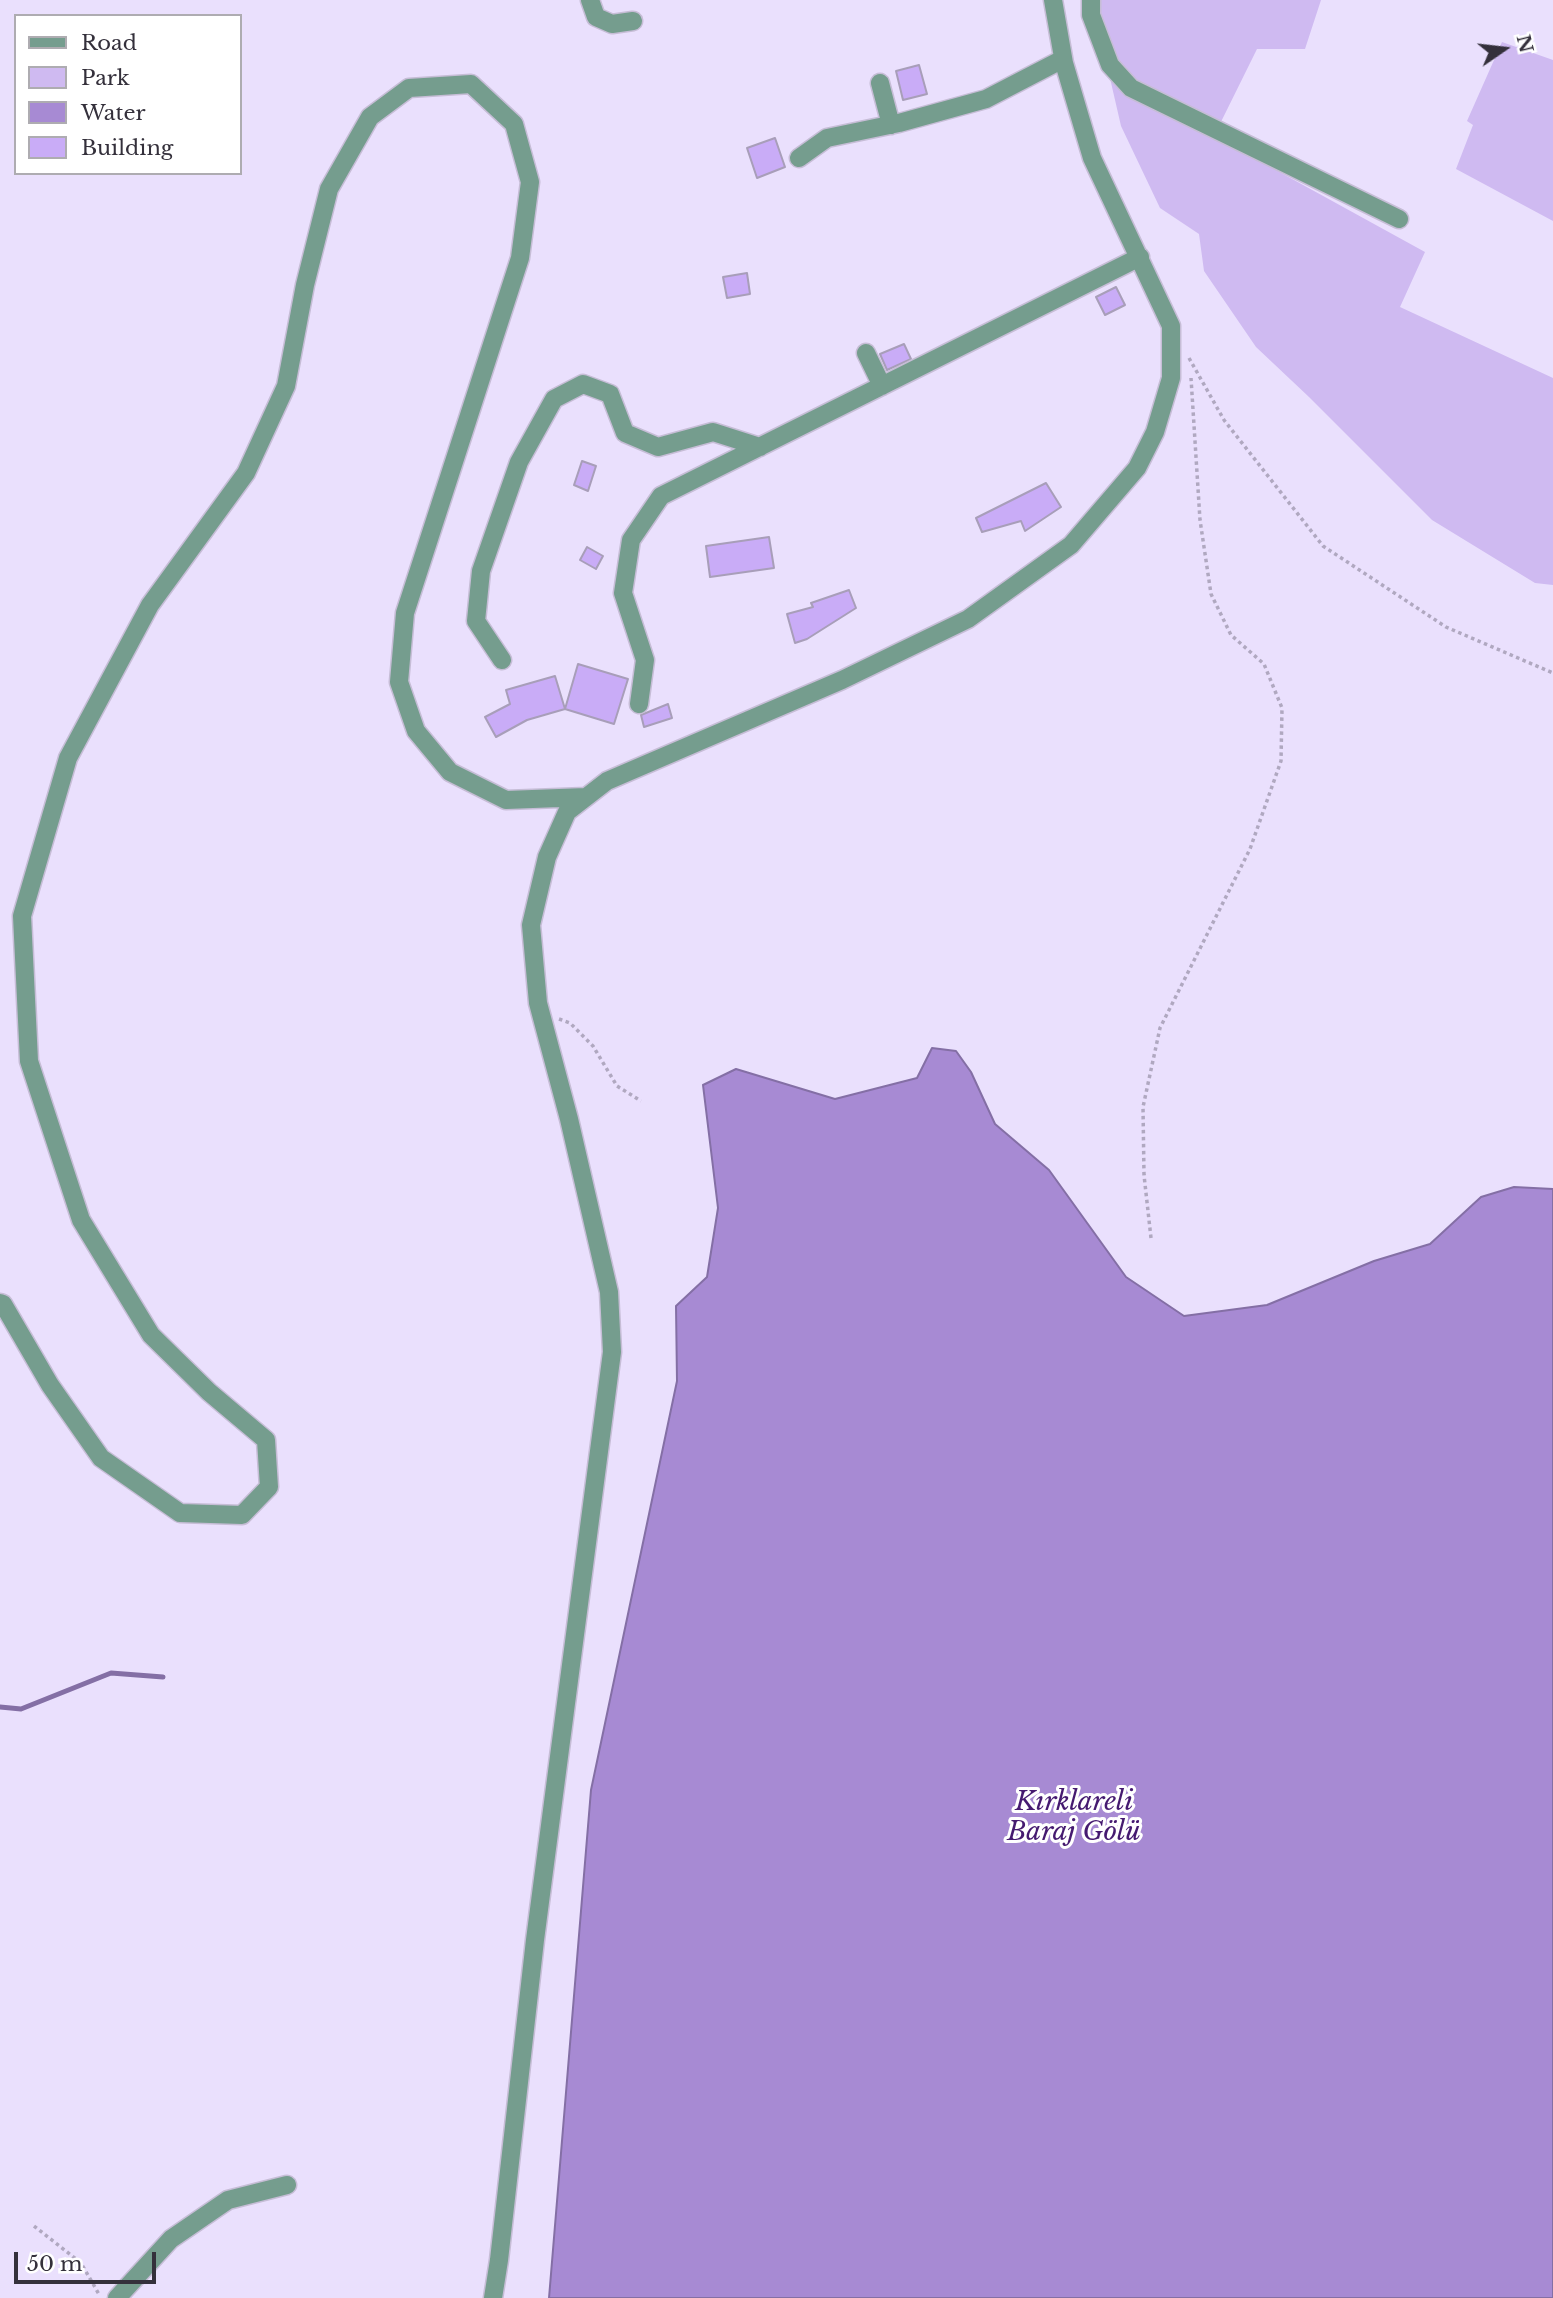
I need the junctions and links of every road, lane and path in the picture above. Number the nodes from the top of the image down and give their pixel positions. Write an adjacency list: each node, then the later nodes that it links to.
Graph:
1 (590, 0): 4 (street)
2 (1053, 0): 5 (street)
3 (1091, 0): 9 (street)
4 (633, 21)
5 (1063, 58): 7 (street); 10 (street)
6 (880, 83): 7 (street)
7 (891, 125): 8 (street)
8 (799, 158)
9 (1399, 219)
10 (1140, 257): 11 (street); 14 (street)
11 (1171, 326): 13 (path); 19 (street)
12 (866, 353): 14 (street)
13 (1189, 358): 17 (path); 22 (path)
14 (882, 386): 15 (street)
15 (760, 446): 16 (street); 18 (street)
16 (502, 660)
17 (1553, 673)
18 (639, 704)
19 (586, 797): 20 (street); 23 (street)
20 (541, 1013): 21 (path); 28 (street)
21 (641, 1101)
22 (1151, 1238)
23 (0, 1303)
24 (287, 2185): 27 (street)
25 (34, 2226): 26 (path)
26 (101, 2298)
27 (117, 2298)
28 (493, 2298)

